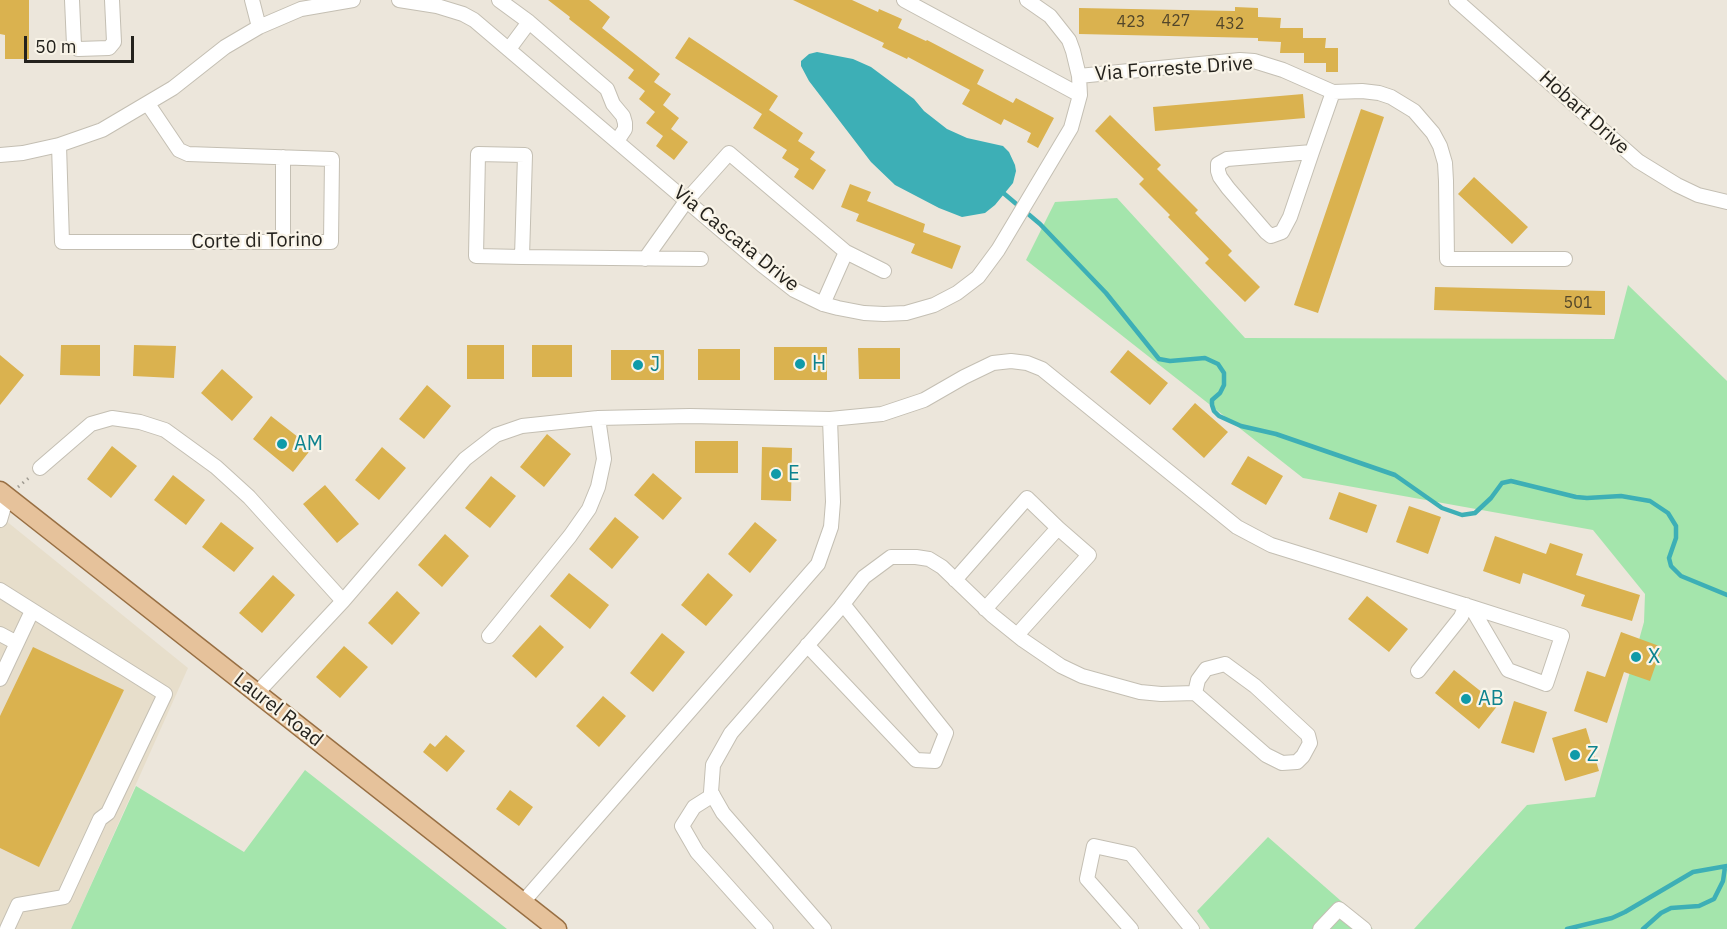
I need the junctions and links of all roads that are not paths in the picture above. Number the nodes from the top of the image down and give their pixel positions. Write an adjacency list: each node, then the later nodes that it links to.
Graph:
1 (72, 0): 2 (street)
2 (112, 0)
3 (252, 0): 11 (street)
4 (353, 0): 11 (street)
5 (399, 0): 12 (street, Via Cascata Drive)
6 (499, 0): 10 (street)
7 (904, 0): 15 (street)
8 (1456, 0): 23 (street, Hobart Drive)
9 (1034, 2): 13 (street, Via Cascata Drive)
10 (529, 22): 12 (street); 17 (street)
11 (259, 27): 16 (street)
12 (509, 49): 17 (street, Via Cascata Drive)
13 (1079, 76): 14 (street, Via Forreste Drive); 15 (street, Via Cascata Drive)
14 (1333, 92): 19 (street); 29 (street, Via Forreste Drive)
15 (1080, 95): 31 (street, Via Cascata Drive)
16 (148, 104): 18 (street); 21 (street, Corte di Torino)
17 (617, 141): 22 (street, Via Cascata Drive)
18 (59, 145): 20 (street); 24 (street, Corte di Torino)
19 (1312, 152): 19 (street)
20 (0, 155)
21 (283, 157): 24 (street); 24 (street, Corte di Torino)
22 (687, 200): 25 (street); 27 (street); 31 (street, Via Cascata Drive)
23 (1727, 202)
24 (283, 242)
25 (846, 252): 30 (street); 31 (street)
26 (522, 257): 26 (street); 27 (street)
27 (645, 259): 28 (street)
28 (701, 259)
29 (1565, 259)
30 (884, 272)
31 (823, 304)
32 (598, 418): 33 (street); 40 (street); 47 (street)
33 (830, 419): 42 (street); 55 (street)
34 (40, 468): 40 (street)
35 (4, 494): 36 (street); 52 (main road, Laurel Road)
36 (0, 520)
37 (1058, 528): 38 (street); 43 (street); 46 (street)
38 (955, 580): 41 (street); 43 (street)
39 (0, 590): 44 (street)
40 (343, 601): 52 (street)
41 (843, 604): 49 (street); 49 (street)
42 (1469, 606): 42 (street); 50 (street)
43 (985, 609): 46 (street)
44 (33, 611): 48 (street); 56 (street)
45 (0, 634): 48 (street)
46 (1017, 635): 53 (street)
47 (489, 636)
48 (17, 643): 51 (street)
49 (807, 645): 54 (street)
50 (1418, 671)
51 (0, 679)
52 (256, 693): 55 (main road, Laurel Road)
53 (1195, 693): 53 (street)
54 (713, 795): 58 (street); 59 (street)
55 (524, 902): 57 (main road, Laurel Road)
56 (7, 929)
57 (557, 929)
58 (766, 929)
59 (824, 929)
60 (1131, 929): 61 (street)
61 (1192, 929)
62 (1320, 929): 63 (street)
63 (1364, 929)

